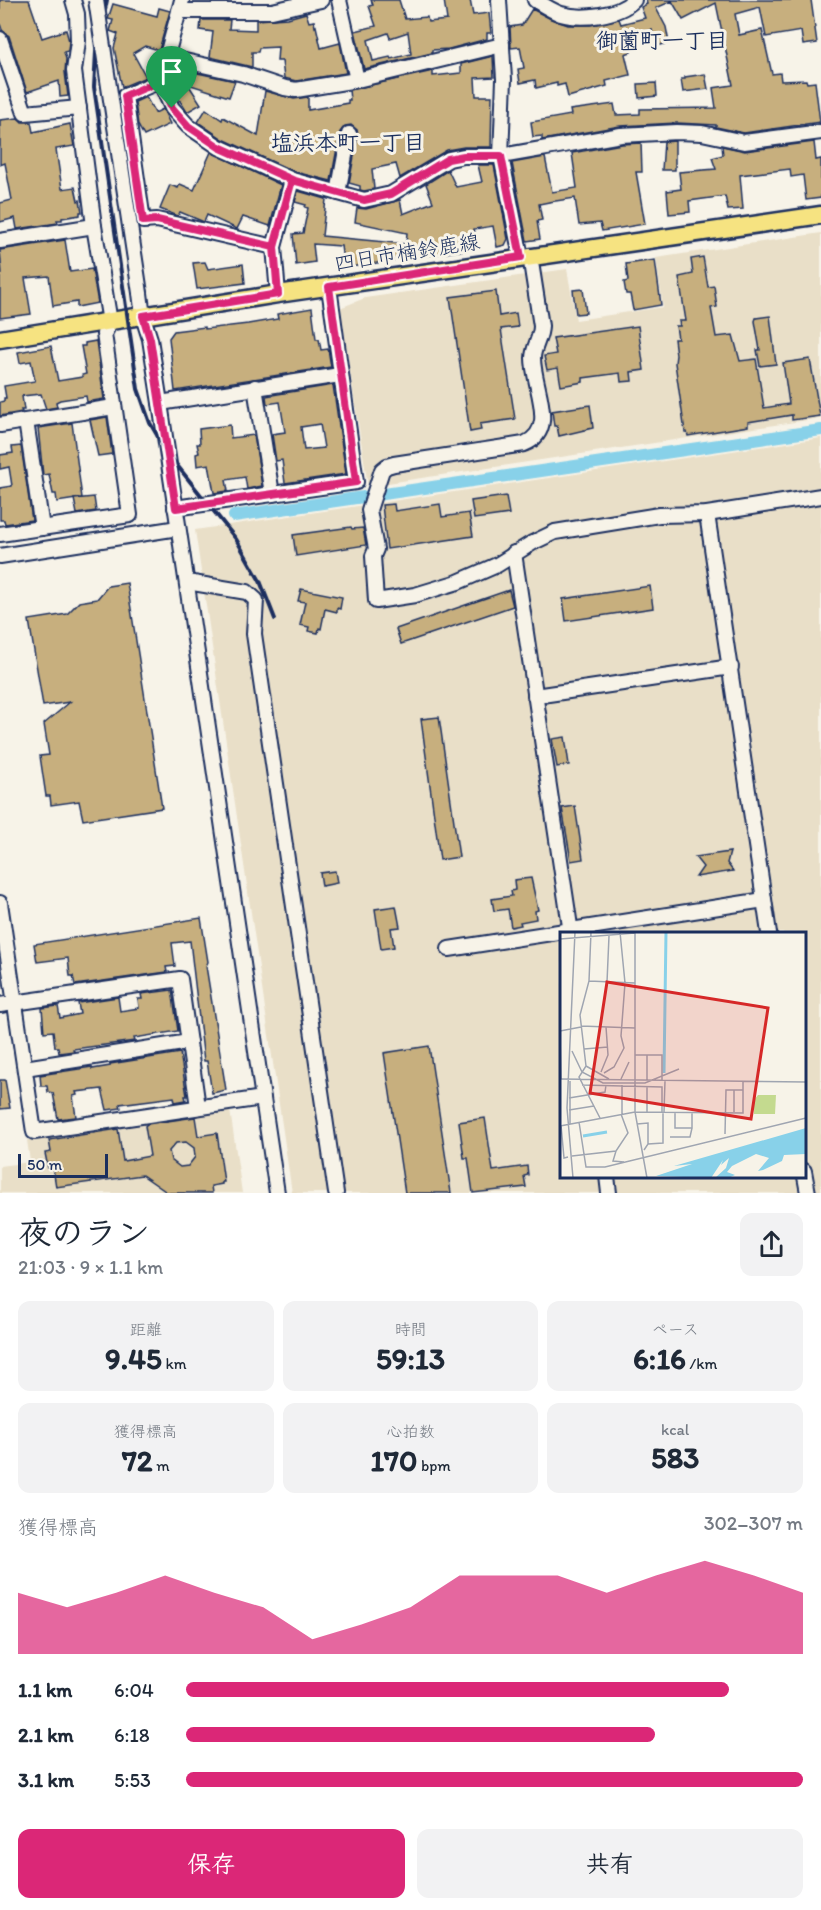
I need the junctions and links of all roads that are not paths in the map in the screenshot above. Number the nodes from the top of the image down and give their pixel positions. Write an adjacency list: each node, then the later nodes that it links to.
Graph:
1 (73, 0): 14 (street)
2 (96, 0): 27 (street, bridge)
3 (321, 0): 8 (street)
4 (339, 0): 12 (street)
5 (498, 0): 10 (street)
6 (535, 0): 7 (street)
7 (634, 0)
8 (180, 5): 11 (street)
9 (0, 39): 14 (street)
10 (502, 45): 12 (street); 17 (street)
11 (167, 57): 12 (street); 13 (street)
12 (357, 80)
13 (160, 81): 18 (street); 23 (street)
14 (79, 108): 21 (street)
15 (821, 132): 17 (street)
16 (349, 134): 19 (street)
17 (501, 156): 19 (street); 24 (street)
18 (292, 180): 19 (street); 23 (street)
19 (338, 193)
20 (821, 215): 24 (main road, 四日市楠鈴鹿線)
21 (94, 226): 22 (street); 28 (street)
22 (0, 241)
23 (274, 247): 26 (street)
24 (526, 257): 25 (main road, 四日市楠鈴鹿線); 43 (street)
25 (329, 287): 26 (main road, 四日市楠鈴鹿線); 30 (street)
26 (278, 294): 27 (main road, 四日市楠鈴鹿線)
27 (143, 316): 28 (main road, 四日市楠鈴鹿線); 32 (street)
28 (110, 322): 29 (main road, 四日市楠鈴鹿線); 33 (street)
29 (0, 339)
30 (340, 375): 31 (street); 36 (street)
31 (255, 387): 32 (street); 36 (street)
32 (160, 403): 38 (street)
33 (114, 407): 34 (street); 40 (street)
34 (26, 421): 35 (street); 40 (street)
35 (0, 425)
36 (272, 494): 38 (street)
37 (821, 496): 39 (street)
38 (176, 508): 41 (street)
39 (707, 514): 43 (street); 46 (street)
40 (42, 528): 42 (street)
41 (178, 528): 44 (street); 45 (street)
42 (0, 534)
43 (514, 553): 47 (street)
44 (0, 556)
45 (194, 583): 58 (street); 63 (street)
46 (730, 667): 47 (street); 48 (street)
47 (536, 696): 50 (street)
48 (764, 900): 50 (street); 51 (street)
49 (0, 903): 54 (street)
50 (571, 931)
51 (769, 932)
52 (560, 933): 53 (street)
53 (449, 949)
54 (15, 1003): 55 (street); 56 (street); 57 (street)
55 (0, 1005)
56 (189, 1042): 57 (street); 59 (street)
57 (25, 1068): 59 (street)
58 (263, 1098): 59 (street); 62 (street)
59 (198, 1107)
60 (607, 1178): 64 (street)
61 (805, 1178): 65 (street)
62 (277, 1193)
63 (336, 1193)
64 (609, 1193)
65 (808, 1193)

